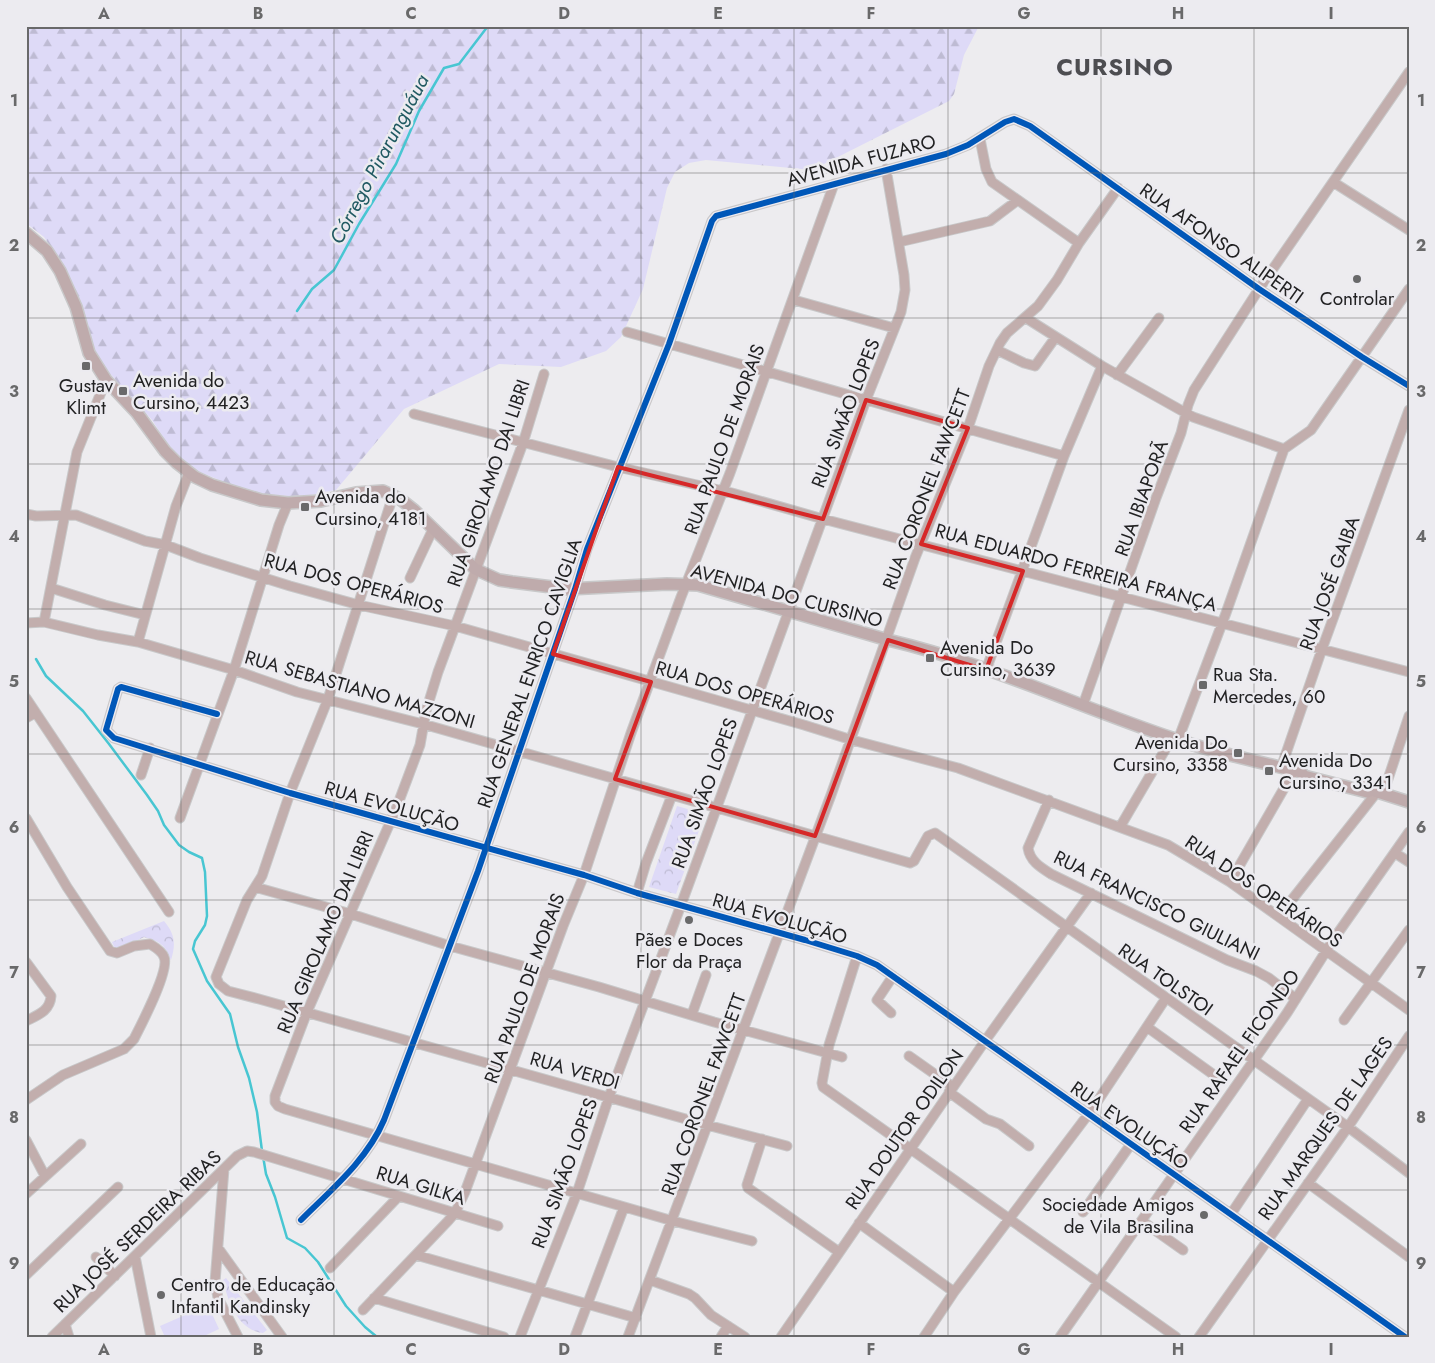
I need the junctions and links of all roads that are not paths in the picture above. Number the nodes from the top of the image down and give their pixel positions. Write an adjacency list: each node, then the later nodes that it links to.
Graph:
1 (1409, 72): 5 (street, RUA IBIAPORÃ)
2 (1021, 121): 3 (street, AVENIDA FUZARO); 7 (street, RUA AFONSO ALIPERTI)
3 (980, 138): 4 (street, AVENIDA FUZARO); 8 (street)
4 (886, 169): 6 (street, AVENIDA FUZARO); 12 (street, RUA SIMÃO LOPES)
5 (1333, 182): 10 (street); 14 (street, RUA IBIAPORÃ)
6 (834, 184): 9 (street, AVENIDA FUZARO); 16 (street, RUA PAULO DE MORAIS)
7 (1118, 188): 13 (street, RUA CORONEL FAWCETT); 14 (street, RUA AFONSO ALIPERTI)
8 (1018, 200): 12 (street); 13 (street)
9 (710, 228): 22 (street, RUA GENERAL ENRICO CAVIGLIA)
10 (1409, 230)
11 (26, 233): 29 (main road, AVENIDA DO CURSINO)
12 (899, 242): 19 (street, RUA SIMÃO LOPES)
13 (1079, 243): 17 (street, RUA CORONEL FAWCETT)
14 (1259, 289): 24 (street, RUA AFONSO ALIPERTI); 34 (street, RUA IBIAPORÃ)
15 (1409, 289): 24 (street)
16 (794, 300): 19 (street); 26 (street, RUA PAULO DE MORAIS)
17 (1026, 318): 21 (street); 23 (street, RUA CORONEL FAWCETT)
18 (1160, 318): 28 (street)
19 (894, 328): 31 (street, RUA SIMÃO LOPES)
20 (627, 332): 22 (street)
21 (1055, 338): 23 (street); 25 (street)
22 (669, 344): 26 (street); 40 (street, RUA GENERAL ENRICO CAVIGLIA)
23 (997, 350): 35 (street, RUA CORONEL FAWCETT)
24 (1362, 357): 30 (street, RUA AFONSO ALIPERTI); 38 (street)
25 (1102, 366): 28 (street); 39 (street)
26 (767, 372): 31 (street); 42 (street, RUA PAULO DE MORAIS)
27 (544, 374): 37 (street, RUA GIROLAMO DAI LIBRI)
28 (1118, 374): 34 (street)
29 (106, 380): 41 (main road, AVENIDA DO CURSINO); 46 (street)
30 (1409, 386)
31 (866, 400): 35 (street); 47 (street, RUA SIMÃO LOPES)
32 (1409, 410): 36 (street, RUA JOSÉ GAIBA)
33 (414, 414): 37 (street, RUA EDUARDO FERREIRA FRANÇA)
34 (1186, 414): 38 (street); 58 (street, RUA IBIAPORÃ)
35 (968, 428): 39 (street); 49 (street, RUA CORONEL FAWCETT)
36 (1405, 429): 68 (street, RUA JOSÉ GAIBA)
37 (523, 443): 40 (street, RUA EDUARDO FERREIRA FRANÇA); 51 (street, RUA GIROLAMO DAI LIBRI)
38 (1284, 449): 63 (street)
39 (1064, 456): 52 (street)
40 (618, 467): 42 (street, RUA EDUARDO FERREIRA FRANÇA); 57 (street, RUA GENERAL ENRICO CAVIGLIA)
41 (189, 472): 43 (main road, AVENIDA DO CURSINO); 50 (street)
42 (723, 492): 47 (street, RUA EDUARDO FERREIRA FRANÇA); 55 (street, RUA PAULO DE MORAIS)
43 (288, 503): 48 (main road, AVENIDA DO CURSINO); 53 (street)
44 (390, 505): 59 (street)
45 (26, 514): 46 (street, RUA DOS OPERÁRIOS)
46 (66, 514): 50 (street, RUA DOS OPERÁRIOS); 56 (street)
47 (822, 519): 49 (street, RUA EDUARDO FERREIRA FRANÇA); 60 (street, RUA SIMÃO LOPES)
48 (433, 529): 51 (main road, AVENIDA DO CURSINO); 54 (street)
49 (921, 544): 52 (street, RUA EDUARDO FERREIRA FRANÇA); 66 (street, RUA CORONEL FAWCETT)
50 (166, 545): 53 (street, RUA DOS OPERÁRIOS); 61 (street)
51 (475, 569): 57 (main road, AVENIDA DO CURSINO); 65 (street, RUA GIROLAMO DAI LIBRI)
52 (1023, 571): 58 (street, RUA EDUARDO FERREIRA FRANÇA); 71 (street)
53 (263, 576): 59 (street, RUA DOS OPERÁRIOS); 70 (street)
54 (410, 578)
55 (687, 584): 57 (main road, AVENIDA DO CURSINO); 60 (main road, AVENIDA DO CURSINO); 73 (street, RUA PAULO DE MORAIS)
56 (51, 588): 61 (street); 62 (street)
57 (575, 589): 69 (street, RUA GENERAL ENRICO CAVIGLIA)
58 (1122, 596): 63 (street, RUA EDUARDO FERREIRA FRANÇA); 76 (street, RUA IBIAPORÃ)
59 (359, 605): 65 (street, RUA DOS OPERÁRIOS); 75 (street)
60 (788, 611): 66 (main road, AVENIDA DO CURSINO); 77 (street, RUA SIMÃO LOPES)
61 (145, 615): 67 (street)
62 (44, 622): 64 (street, RUA SEBASTIANO MAZZONI); 67 (street, RUA SEBASTIANO MAZZONI)
63 (1223, 622): 68 (street, RUA EDUARDO FERREIRA FRANÇA); 83 (street)
64 (26, 623)
65 (455, 626): 69 (street, RUA DOS OPERÁRIOS); 82 (street, RUA GIROLAMO DAI LIBRI)
66 (888, 640): 71 (main road, AVENIDA DO CURSINO); 84 (street, RUA CORONEL FAWCETT)
67 (138, 642): 70 (street, RUA SEBASTIANO MAZZONI)
68 (1322, 649): 72 (street, RUA EDUARDO FERREIRA FRANÇA); 88 (street, RUA JOSÉ GAIBA)
69 (553, 654): 73 (street, RUA DOS OPERÁRIOS); 86 (street, RUA GENERAL ENRICO CAVIGLIA)
70 (234, 670): 75 (street, RUA SEBASTIANO MAZZONI); 79 (street)
71 (986, 670): 76 (main road, AVENIDA DO CURSINO)
72 (1409, 672)
73 (650, 682): 77 (street, RUA DOS OPERÁRIOS); 91 (street, RUA PAULO DE MORAIS)
74 (26, 698): 78 (street)
75 (328, 700): 82 (street, RUA SEBASTIANO MAZZONI); 93 (street)
76 (1083, 705): 83 (main road, AVENIDA DO CURSINO)
77 (752, 710): 84 (street, RUA DOS OPERÁRIOS); 97 (street, RUA SIMÃO LOPES)
78 (35, 713): 81 (street); 114 (street)
79 (217, 714): 85 (street, RUA EVOLUÇÃO); 87 (street)
80 (1409, 716): 92 (street)
81 (26, 718)
82 (423, 724): 86 (street, RUA SEBASTIANO MAZZONI); 100 (street, RUA GIROLAMO DAI LIBRI)
83 (1175, 739): 88 (main road, AVENIDA DO CURSINO); 101 (street)
84 (852, 740): 95 (street, RUA DOS OPERÁRIOS); 103 (street, RUA CORONEL FAWCETT)
85 (150, 748): 87 (street, RUA EVOLUÇÃO); 90 (street)
86 (518, 751): 91 (street, RUA SEBASTIANO MAZZONI); 104 (street, RUA GENERAL ENRICO CAVIGLIA)
87 (199, 766): 93 (street, RUA EVOLUÇÃO); 99 (street)
88 (1282, 768): 89 (main road, AVENIDA DO CURSINO)
89 (1298, 772): 92 (main road, AVENIDA DO CURSINO); 109 (street)
90 (141, 775)
91 (615, 779): 94 (street, RUA SEBASTIANO MAZZONI); 108 (street, RUA PAULO DE MORAIS)
92 (1377, 792): 96 (main road, AVENIDA DO CURSINO); 116 (street)
93 (290, 794): 100 (street, RUA EVOLUÇÃO); 110 (street)
94 (672, 796): 97 (street, RUA SEBASTIANO MAZZONI); 111 (street)
95 (1049, 800): 101 (street, RUA DOS OPERÁRIOS); 112 (street, RUA FRANCISCO GIULIANI)
96 (1409, 802)
97 (716, 808): 103 (street, RUA SEBASTIANO MAZZONI); 113 (street, RUA SIMÃO LOPES)
98 (26, 818): 151 (street)
99 (180, 818)
100 (391, 821): 104 (street, RUA EVOLUÇÃO); 115 (street, RUA GIROLAMO DAI LIBRI)
101 (1120, 827): 109 (street, RUA DOS OPERÁRIOS)
102 (1409, 832): 105 (street, RUA RAFAEL FICONDO)
103 (815, 836): 106 (street, RUA SEBASTIANO MAZZONI); 119 (street, RUA CORONEL FAWCETT)
104 (486, 848): 108 (street, RUA EVOLUÇÃO); 120 (street, RUA GENERAL ENRICO CAVIGLIA)
105 (1395, 853): 107 (street); 121 (street, RUA RAFAEL FICONDO)
106 (914, 861): 117 (street, RUA TOLSTOI)
107 (1409, 862)
108 (584, 875): 111 (street, RUA EVOLUÇÃO); 124 (street, RUA PAULO DE MORAIS)
109 (1230, 882): 116 (street, RUA DOS OPERÁRIOS)
110 (255, 887): 115 (street); 132 (street, RUA VERDI)
111 (637, 893): 113 (street, RUA EVOLUÇÃO)
112 (1091, 894): 117 (street, RUA DOUTOR ODILON); 129 (street, RUA FRANCISCO GIULIANI)
113 (681, 905): 119 (street, RUA EVOLUÇÃO); 130 (street, RUA SIMÃO LOPES)
114 (169, 912)
115 (351, 914): 120 (street); 132 (street, RUA GIROLAMO DAI LIBRI)
116 (1279, 916): 121 (street, RUA DOS OPERÁRIOS)
117 (1066, 928): 128 (street, RUA TOLSTOI); 140 (street, RUA DOUTOR ODILON)
118 (1409, 930): 127 (street)
119 (779, 933): 122 (street, RUA EVOLUÇÃO); 138 (street, RUA CORONEL FAWCETT)
120 (450, 946): 124 (street); 141 (street, RUA GENERAL ENRICO CAVIGLIA)
121 (1326, 952): 127 (street, RUA DOS OPERÁRIOS); 129 (street, RUA RAFAEL FICONDO)
122 (857, 956): 126 (street, RUA EVOLUÇÃO); 142 (street)
123 (26, 962): 136 (street)
124 (546, 972): 130 (street); 146 (street, RUA PAULO DE MORAIS)
125 (706, 975): 134 (street)
126 (893, 976): 133 (street); 140 (street, RUA EVOLUÇÃO)
127 (1371, 984): 131 (street, RUA DOS OPERÁRIOS); 135 (street)
128 (1166, 998): 137 (street); 145 (street, RUA TOLSTOI)
129 (1296, 999): 145 (street, RUA RAFAEL FICONDO)
130 (645, 1002): 134 (street); 149 (street, RUA SIMÃO LOPES)
131 (1409, 1010)
132 (307, 1012): 141 (street, RUA VERDI); 155 (street, RUA GIROLAMO DAI LIBRI)
133 (891, 1013)
134 (692, 1014): 138 (street)
135 (1344, 1020)
136 (26, 1022)
137 (1147, 1027): 147 (street); 152 (street)
138 (744, 1030): 142 (street); 153 (street, RUA CORONEL FAWCETT)
139 (1409, 1036): 154 (street, RUA MARQUES DE LAGES)
140 (985, 1041): 148 (street, RUA DOUTOR ODILON); 152 (street, RUA EVOLUÇÃO)
141 (413, 1042): 146 (street, RUA VERDI); 155 (street, RUA GENERAL ENRICO CAVIGLIA)
142 (827, 1053): 144 (street); 162 (street)
143 (909, 1056): 148 (street)
144 (842, 1057)
145 (1252, 1060): 150 (street, RUA TOLSTOI); 167 (street, RUA RAFAEL FICONDO)
146 (511, 1069): 149 (street, RUA VERDI); 164 (street, RUA PAULO DE MORAIS)
147 (1214, 1074)
148 (951, 1090): 161 (street); 162 (street, RUA DOUTOR ODILON)
149 (609, 1096): 153 (street, RUA VERDI); 172 (street, RUA SIMÃO LOPES)
150 (1308, 1099): 154 (street, RUA TOLSTOI); 178 (street)
151 (26, 1100)
152 (1089, 1114): 159 (street, RUA EVOLUÇÃO); 179 (street)
153 (707, 1125): 156 (street, RUA VERDI); 181 (street, RUA CORONEL FAWCETT)
154 (1348, 1127): 166 (street, RUA TOLSTOI); 170 (street, RUA MARQUES DE LAGES)
155 (378, 1135): 164 (street); 169 (street, RUA GENERAL ENRICO CAVIGLIA)
156 (762, 1139): 160 (street, RUA VERDI); 189 (street)
157 (26, 1140): 168 (street)
158 (81, 1144): 168 (street)
159 (1131, 1144): 167 (street, RUA EVOLUÇÃO); 176 (street)
160 (787, 1146)
161 (1029, 1146)
162 (909, 1149): 179 (street); 183 (street, RUA DOUTOR ODILON)
163 (250, 1152): 165 (street, RUA JOSÉ SERDEIRA RIBAS); 169 (street, RUA GILKA)
164 (476, 1165): 172 (street); 177 (street, RUA PAULO DE MORAIS)
165 (224, 1169): 187 (street); 191 (street, RUA JOSÉ SERDEIRA RIBAS)
166 (1409, 1173)
167 (1174, 1174): 178 (street, RUA EVOLUÇÃO); 182 (street, RUA RAFAEL FICONDO)
168 (45, 1176): 173 (street)
169 (342, 1179): 174 (street, RUA GILKA); 180 (street, RUA GENERAL ENRICO CAVIGLIA)
170 (1308, 1183): 185 (street, RUA MARQUES DE LAGES); 193 (street)
171 (118, 1187): 195 (street)
172 (577, 1193): 175 (street); 199 (street, RUA SIMÃO LOPES)
173 (26, 1194)
174 (399, 1196): 177 (street, RUA GILKA); 194 (street)
175 (624, 1207): 181 (street); 202 (street)
176 (1083, 1212)
177 (455, 1213): 184 (street, RUA GILKA); 190 (street, RUA PAULO DE MORAIS)
178 (1231, 1214): 185 (street, RUA EVOLUÇÃO)
179 (1009, 1219): 198 (street); 200 (street)
180 (301, 1220)
181 (673, 1221): 186 (street); 197 (street, RUA CORONEL FAWCETT)
182 (1142, 1221): 188 (street); 198 (street, RUA RAFAEL FICONDO)
183 (859, 1223): 189 (street, RUA DOUTOR ODILON); 200 (street)
184 (498, 1226)
185 (1268, 1240): 222 (street, RUA MARQUES DE LAGES); 223 (street, RUA EVOLUÇÃO)
186 (752, 1241)
187 (218, 1248): 210 (street); 211 (street)
188 (1183, 1250)
189 (839, 1252): 218 (street, RUA DOUTOR ODILON)
190 (416, 1254): 199 (street); 201 (street, RUA PAULO DE MORAIS)
191 (135, 1256): 196 (street, RUA JOSÉ SERDEIRA RIBAS); 209 (street)
192 (96, 1257): 196 (street)
193 (1409, 1257)
194 (330, 1268)
195 (26, 1275)
196 (114, 1276): 205 (street, RUA JOSÉ SERDEIRA RIBAS)
197 (650, 1280): 204 (street, RUA CORONEL FAWCETT); 206 (street)
198 (1099, 1281): 220 (street, RUA RAFAEL FICONDO); 221 (street)
199 (538, 1288): 202 (street); 213 (street, RUA SIMÃO LOPES)
200 (954, 1292): 219 (street)
201 (374, 1298): 203 (street, RUA PAULO DE MORAIS); 212 (street)
202 (587, 1303): 204 (street); 214 (street)
203 (363, 1310)
204 (636, 1318): 215 (street, RUA CORONEL FAWCETT)
205 (65, 1324): 207 (street, RUA JOSÉ SERDEIRA RIBAS); 208 (street)
206 (728, 1326): 216 (street); 217 (street)
207 (52, 1337)
208 (69, 1337)
209 (151, 1337)
210 (238, 1337)
211 (282, 1337)
212 (504, 1337)
213 (520, 1337)
214 (575, 1337)
215 (628, 1337)
216 (721, 1337)
217 (745, 1337)
218 (781, 1337)
219 (924, 1337)
220 (1060, 1337)
221 (1176, 1337)
222 (1200, 1337)
223 (1405, 1337)

